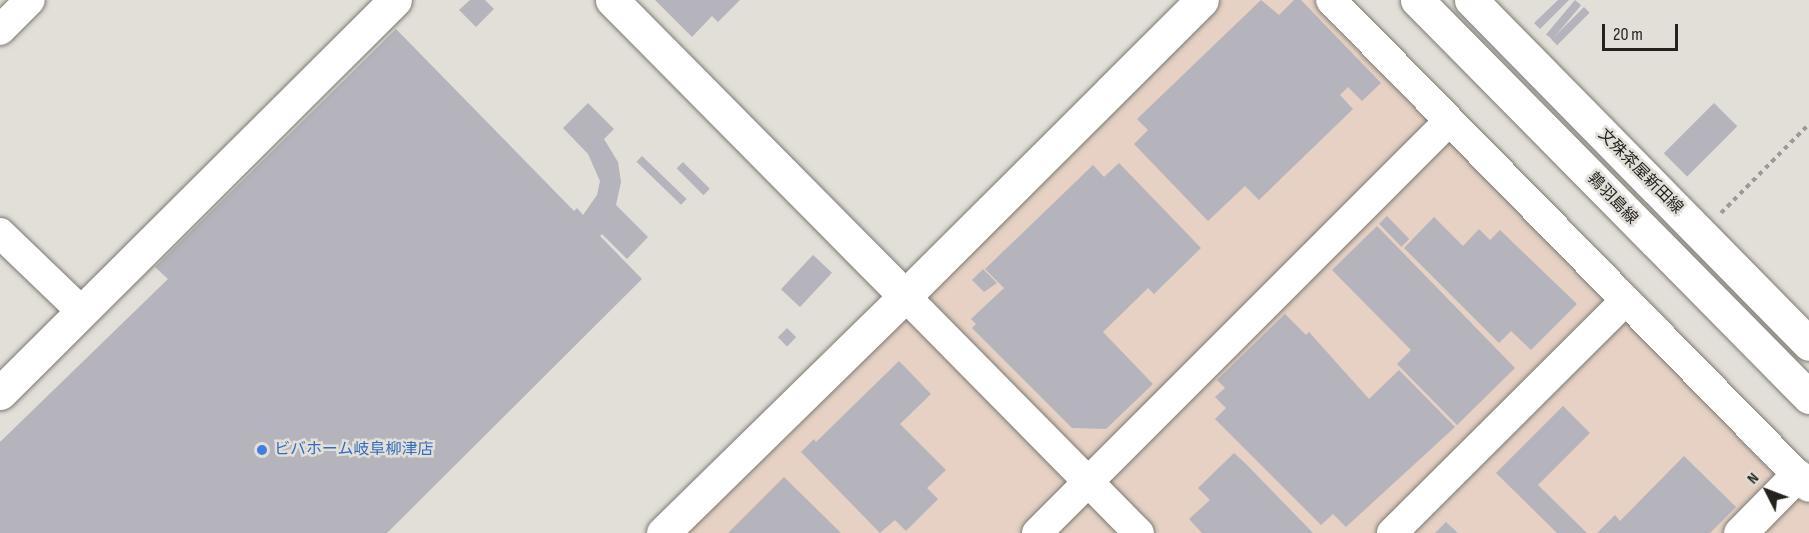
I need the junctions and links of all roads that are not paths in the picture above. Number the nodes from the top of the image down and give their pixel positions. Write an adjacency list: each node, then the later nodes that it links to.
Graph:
1 (30, 0): 8 (street)
2 (395, 0): 13 (street)
3 (612, 0): 11 (street)
4 (1202, 0): 11 (street)
5 (1331, 0): 9 (street)
6 (1417, 0): 16 (street, 鶉羽島線)
7 (1471, 0): 14 (street, 文殊茶屋新田線)
8 (0, 30)
9 (1449, 121): 12 (street); 18 (street)
10 (0, 233): 13 (street)
11 (905, 296): 18 (street); 19 (street)
12 (1625, 301): 17 (street); 22 (street)
13 (82, 312): 15 (street)
14 (1809, 344)
15 (0, 393)
16 (1809, 397)
17 (1803, 481): 23 (street)
18 (1088, 482): 20 (street); 21 (street)
19 (663, 533)
20 (1037, 533)
21 (1139, 533)
22 (1392, 533)
23 (1740, 533)

